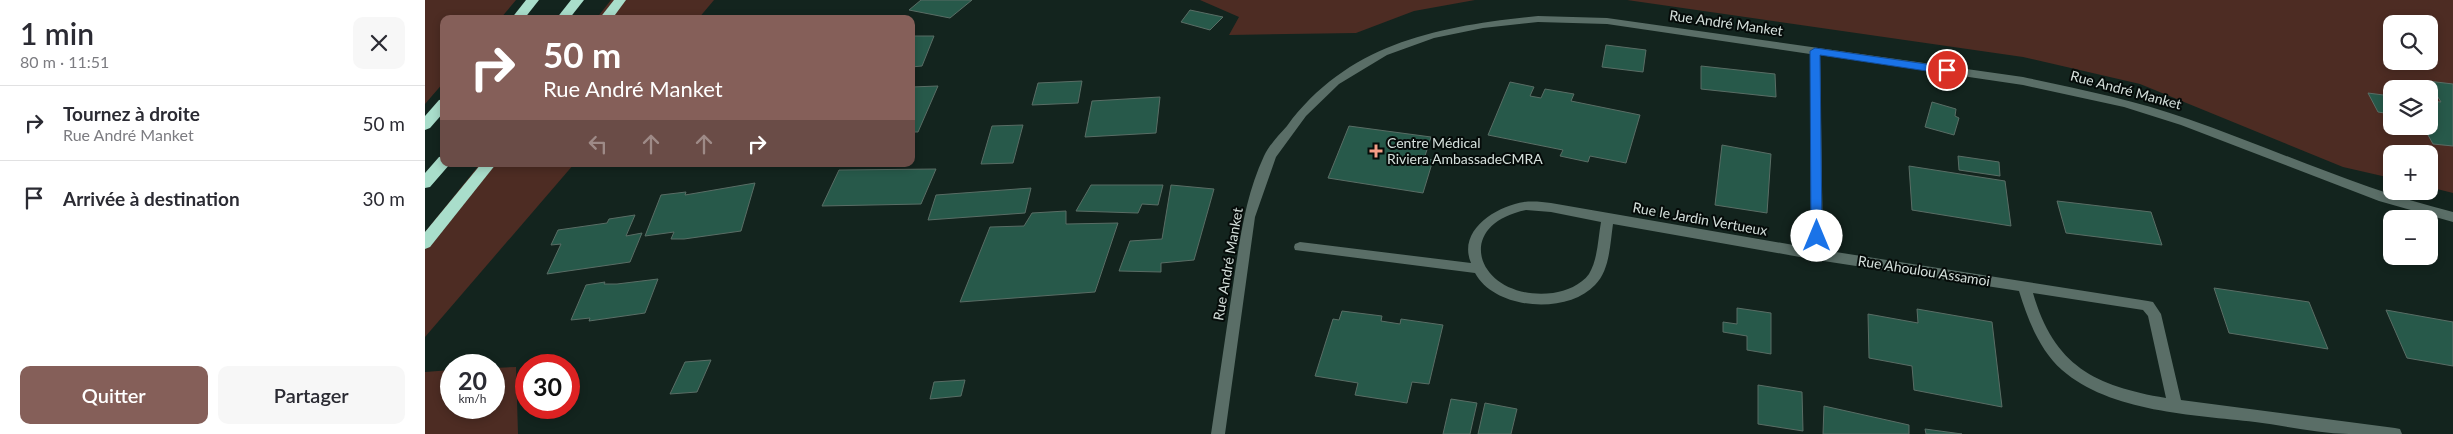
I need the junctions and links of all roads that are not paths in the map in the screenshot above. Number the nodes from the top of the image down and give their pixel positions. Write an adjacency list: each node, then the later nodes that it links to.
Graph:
1 (533, 0): 4 (highway)
2 (578, 0): 5 (highway)
3 (620, 0): 6 (highway)
4 (520, 15)
5 (565, 15)
6 (608, 15)
7 (1815, 51): 13 (street, Rue André Manket); 17 (street); 21 (street, Rue André Manket)
8 (440, 108): 9 (highway)
9 (425, 125)
10 (440, 166): 12 (highway)
11 (487, 167): 15 (highway)
12 (425, 183)
13 (2453, 217)
14 (1608, 218): 17 (street, Rue le Jardin Vertueux); 18 (street, Rue le Jardin Vertueux); 18 (street)
15 (425, 243)
16 (1300, 247): 18 (street)
17 (1817, 254): 19 (street, Rue Ahoulou Assamoi)
18 (1480, 268)
19 (2025, 287): 20 (street); 20 (street, Rue Ahoulou Assamoi)
20 (2175, 405): 22 (street)
21 (1218, 434)
22 (2395, 434)

